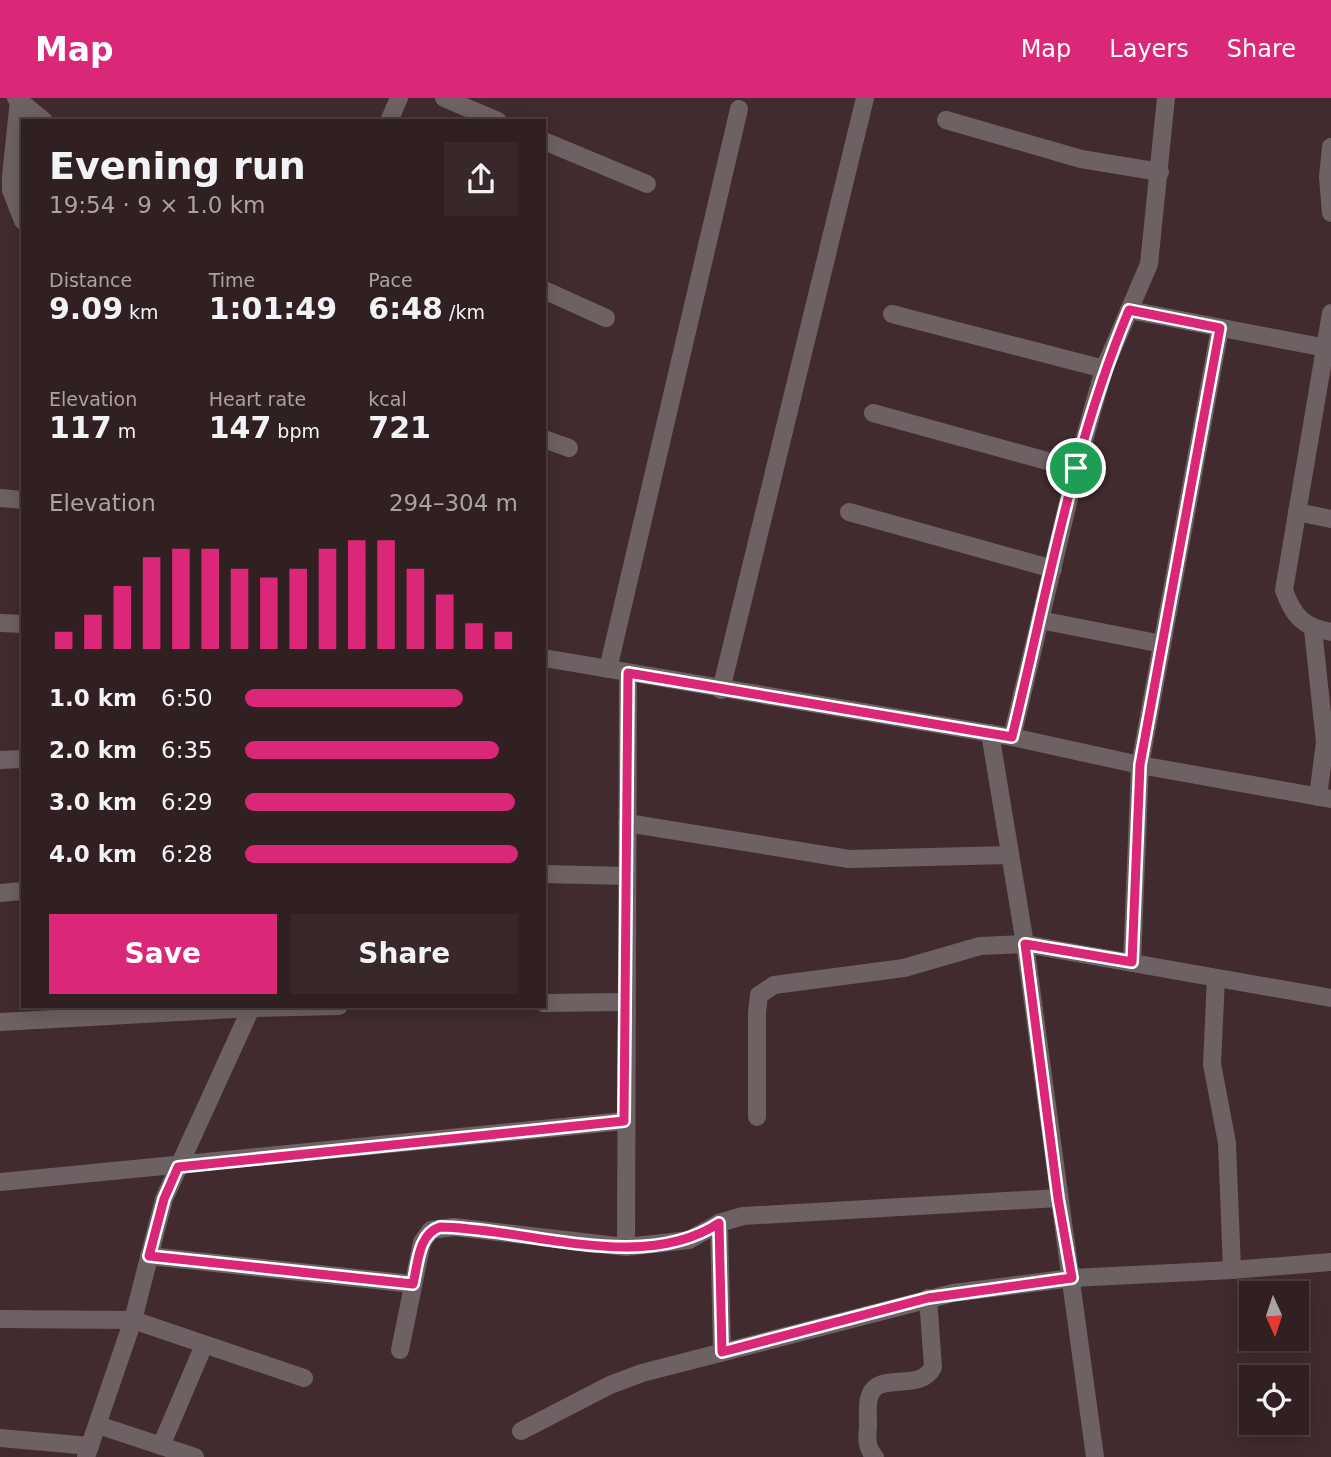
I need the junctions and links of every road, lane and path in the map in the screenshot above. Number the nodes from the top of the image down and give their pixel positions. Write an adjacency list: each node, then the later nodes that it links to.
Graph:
1 (399, 98): 8 (street)
2 (444, 98): 9 (street)
3 (865, 98): 43 (street)
4 (1166, 98): 13 (street)
5 (17, 99): 7 (street); 16 (street)
6 (739, 110): 41 (street)
7 (42, 119)
8 (390, 119)
9 (493, 119)
10 (946, 120): 13 (street)
11 (546, 142): 14 (street)
12 (1331, 147): 15 (street)
13 (1160, 172): 18 (street)
14 (647, 184)
15 (1331, 213)
16 (21, 215)
17 (546, 291): 21 (street)
18 (1129, 310): 22 (street); 24 (street)
19 (1331, 313): 23 (street)
20 (892, 314): 24 (street)
21 (606, 318)
22 (1220, 328): 23 (street); 39 (street)
23 (1328, 349): 32 (street)
24 (1104, 369): 28 (street)
25 (873, 413): 28 (street)
26 (546, 440): 27 (street)
27 (569, 448)
28 (1076, 468): 34 (street)
29 (0, 498): 30 (street)
30 (21, 500)
31 (849, 512): 34 (street)
32 (1297, 512): 33 (street); 38 (street)
33 (1331, 519)
34 (1053, 569): 35 (street)
35 (1041, 620): 39 (street); 45 (street)
36 (0, 623): 37 (street)
37 (21, 624)
38 (1322, 630): 46 (street)
39 (1162, 644): 49 (street)
40 (546, 658): 41 (street)
41 (608, 669): 42 (street)
42 (628, 673): 43 (street); 51 (street)
43 (721, 690): 44 (street)
44 (990, 733): 45 (street); 52 (street)
45 (1012, 737): 49 (street)
46 (1328, 738): 50 (street)
47 (21, 759): 48 (street)
48 (0, 760)
49 (1140, 765): 50 (street); 58 (street)
50 (1325, 798)
51 (627, 823): 52 (street); 54 (street)
52 (1009, 855): 57 (street)
53 (546, 874): 54 (street)
54 (626, 876): 61 (street)
55 (21, 891): 56 (street)
56 (0, 893)
57 (1025, 944): 58 (street); 66 (street); 70 (street)
58 (1132, 962): 59 (street)
59 (1216, 978): 60 (street); 75 (street)
60 (1331, 998)
61 (625, 1002): 62 (street); 67 (street)
62 (546, 1003)
63 (235, 1008): 65 (street)
64 (252, 1008): 68 (street)
65 (0, 1022)
66 (757, 1117)
67 (624, 1121): 68 (street); 72 (street)
68 (178, 1167): 69 (street); 73 (street)
69 (0, 1182)
70 (1058, 1198): 71 (street); 76 (street)
71 (719, 1223): 72 (street); 83 (street)
72 (626, 1247): 77 (street)
73 (149, 1256): 77 (street); 80 (street)
74 (1331, 1262): 75 (street)
75 (1232, 1270): 76 (street)
76 (1072, 1278): 78 (street); 92 (street)
77 (413, 1284): 82 (street)
78 (928, 1298): 83 (street); 91 (street)
79 (0, 1319): 80 (street)
80 (132, 1320): 81 (street); 85 (street)
81 (204, 1345): 84 (street); 88 (street)
82 (400, 1350)
83 (722, 1352): 86 (street)
84 (304, 1378)
85 (98, 1425): 88 (street); 89 (street)
86 (522, 1431)
87 (0, 1438): 89 (street)
88 (161, 1446): 90 (street)
89 (88, 1452)
90 (195, 1457)
91 (875, 1457)
92 (1095, 1457)

